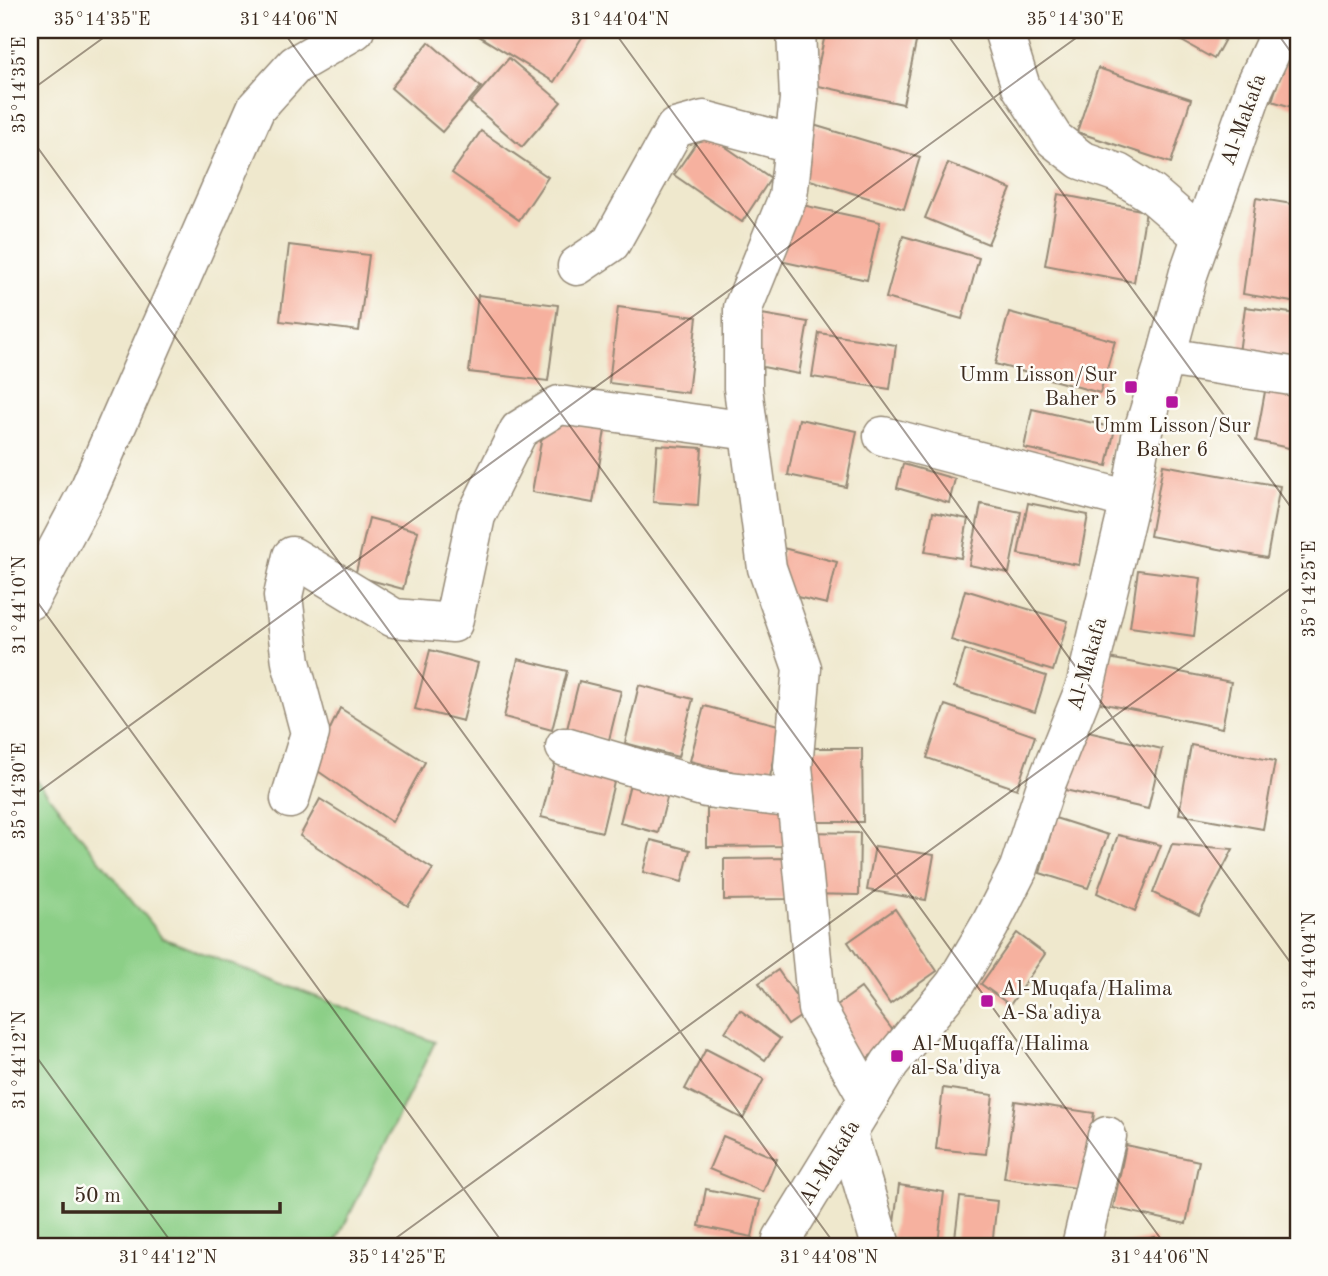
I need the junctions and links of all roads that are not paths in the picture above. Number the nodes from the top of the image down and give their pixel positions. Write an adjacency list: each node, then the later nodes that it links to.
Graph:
1 (355, 30): 13 (street)
2 (796, 30): 5 (street)
3 (1003, 30): 6 (street)
4 (1281, 30): 6 (street, Al-Makafa)
5 (794, 144): 7 (street); 10 (street)
6 (1202, 237): 8 (street, Al-Makafa)
7 (577, 266)
8 (1166, 357): 9 (street); 12 (street, Al-Makafa)
9 (1298, 377)
10 (748, 431): 15 (street); 16 (street)
11 (883, 436): 12 (street)
12 (1130, 500): 17 (street, Al-Makafa)
13 (30, 600)
14 (565, 747): 16 (street)
15 (290, 799)
16 (796, 799): 17 (street)
17 (868, 1099): 18 (street, Al-Makafa)
18 (848, 1133): 20 (street, Al-Makafa); 21 (street)
19 (1107, 1136): 22 (street)
20 (781, 1246)
21 (881, 1246)
22 (1081, 1246)

